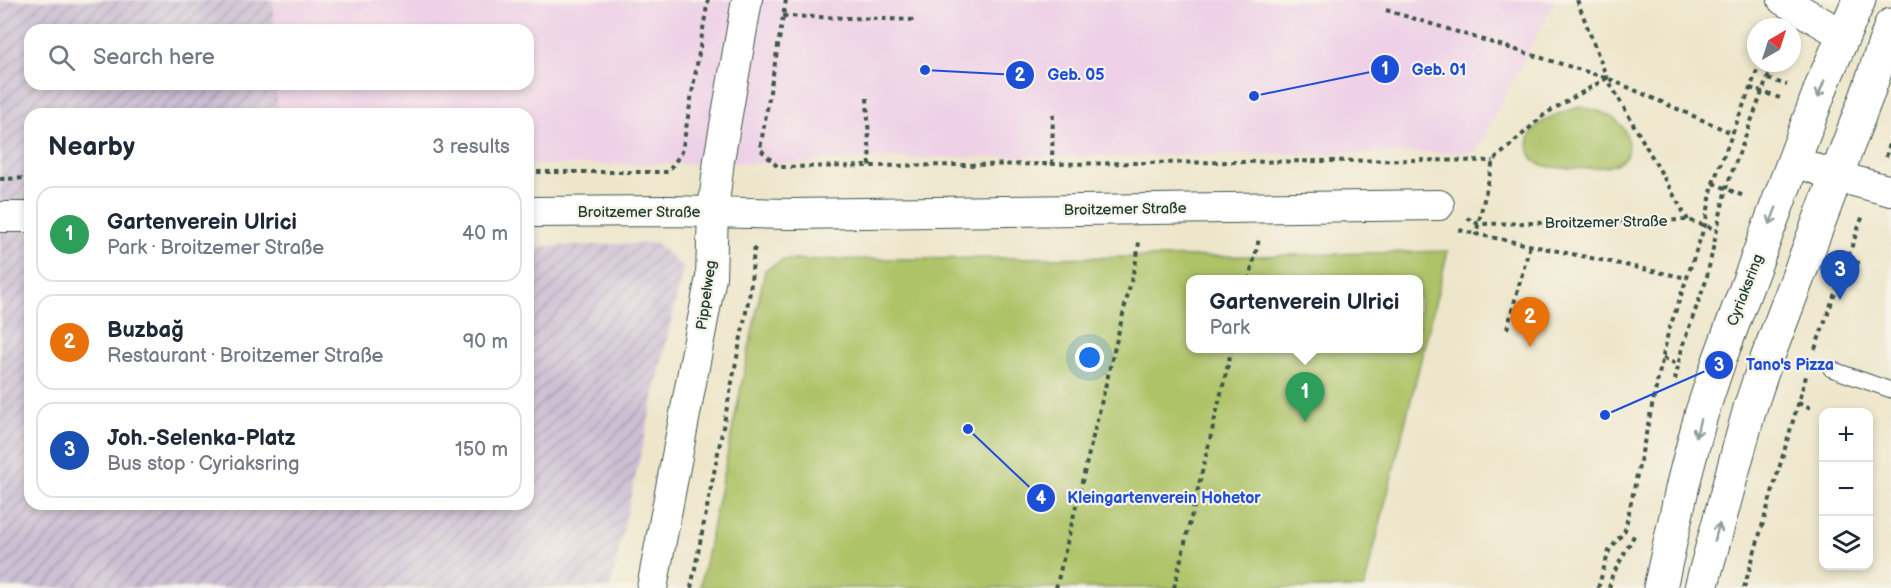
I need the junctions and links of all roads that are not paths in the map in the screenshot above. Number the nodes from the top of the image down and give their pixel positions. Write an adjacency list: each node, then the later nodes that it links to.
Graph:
1 (747, 0): 10 (street, Pippelweg)
2 (1783, 0): 4 (street)
3 (1859, 0): 4 (main road, Cyriaksring)
4 (1843, 35): 6 (main road, Cyriaksring, one-way to 6)
5 (1886, 40): 7 (main road)
6 (1794, 161): 7 (street); 17 (main road, Cyriaksring, one-way to 17)
7 (1835, 176): 8 (street); 18 (main road, one-way to 7)
8 (1883, 189)
9 (1439, 205): 10 (street, Broitzemer Straße)
10 (713, 212): 11 (street, Broitzemer Straße); 16 (street, Pippelweg)
11 (534, 213)
12 (24, 217): 13 (street)
13 (0, 218)
14 (1831, 369): 15 (lane)
15 (1891, 390)
16 (652, 588)
17 (1660, 588)
18 (1701, 588)

